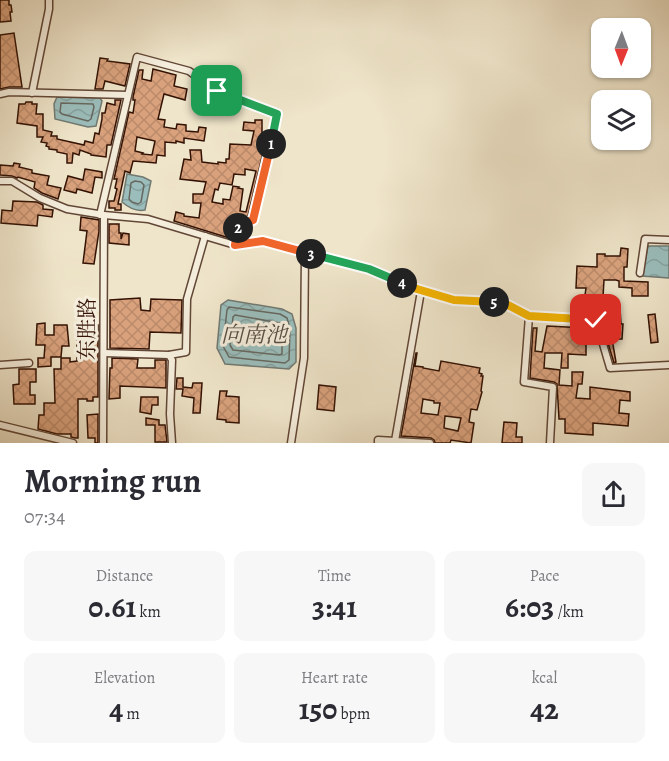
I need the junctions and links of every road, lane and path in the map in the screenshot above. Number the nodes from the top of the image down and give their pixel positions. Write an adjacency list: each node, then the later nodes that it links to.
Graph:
1 (49, 0): 2 (street)
2 (32, 93): 3 (street); 4 (street)
3 (0, 94)
4 (128, 95): 6 (street, 东胜路); 9 (street, 东胜路)
5 (0, 181): 6 (street)
6 (102, 215): 7 (street); 14 (street, 东胜路)
7 (205, 236): 9 (street); 15 (street)
8 (669, 240): 11 (street)
9 (235, 245): 10 (street)
10 (305, 252): 12 (street); 24 (street)
11 (640, 273)
12 (422, 291): 13 (street); 20 (street)
13 (529, 316): 18 (street); 27 (street)
14 (104, 353): 15 (street); 22 (street, 东胜路)
15 (169, 355): 23 (street)
16 (29, 363): 17 (street)
17 (0, 365)
18 (669, 365)
19 (0, 425): 21 (street)
20 (395, 441): 25 (street); 26 (street)
21 (73, 443)
22 (103, 443)
23 (172, 443)
24 (291, 443)
25 (378, 443)
26 (430, 443)
27 (550, 443)

